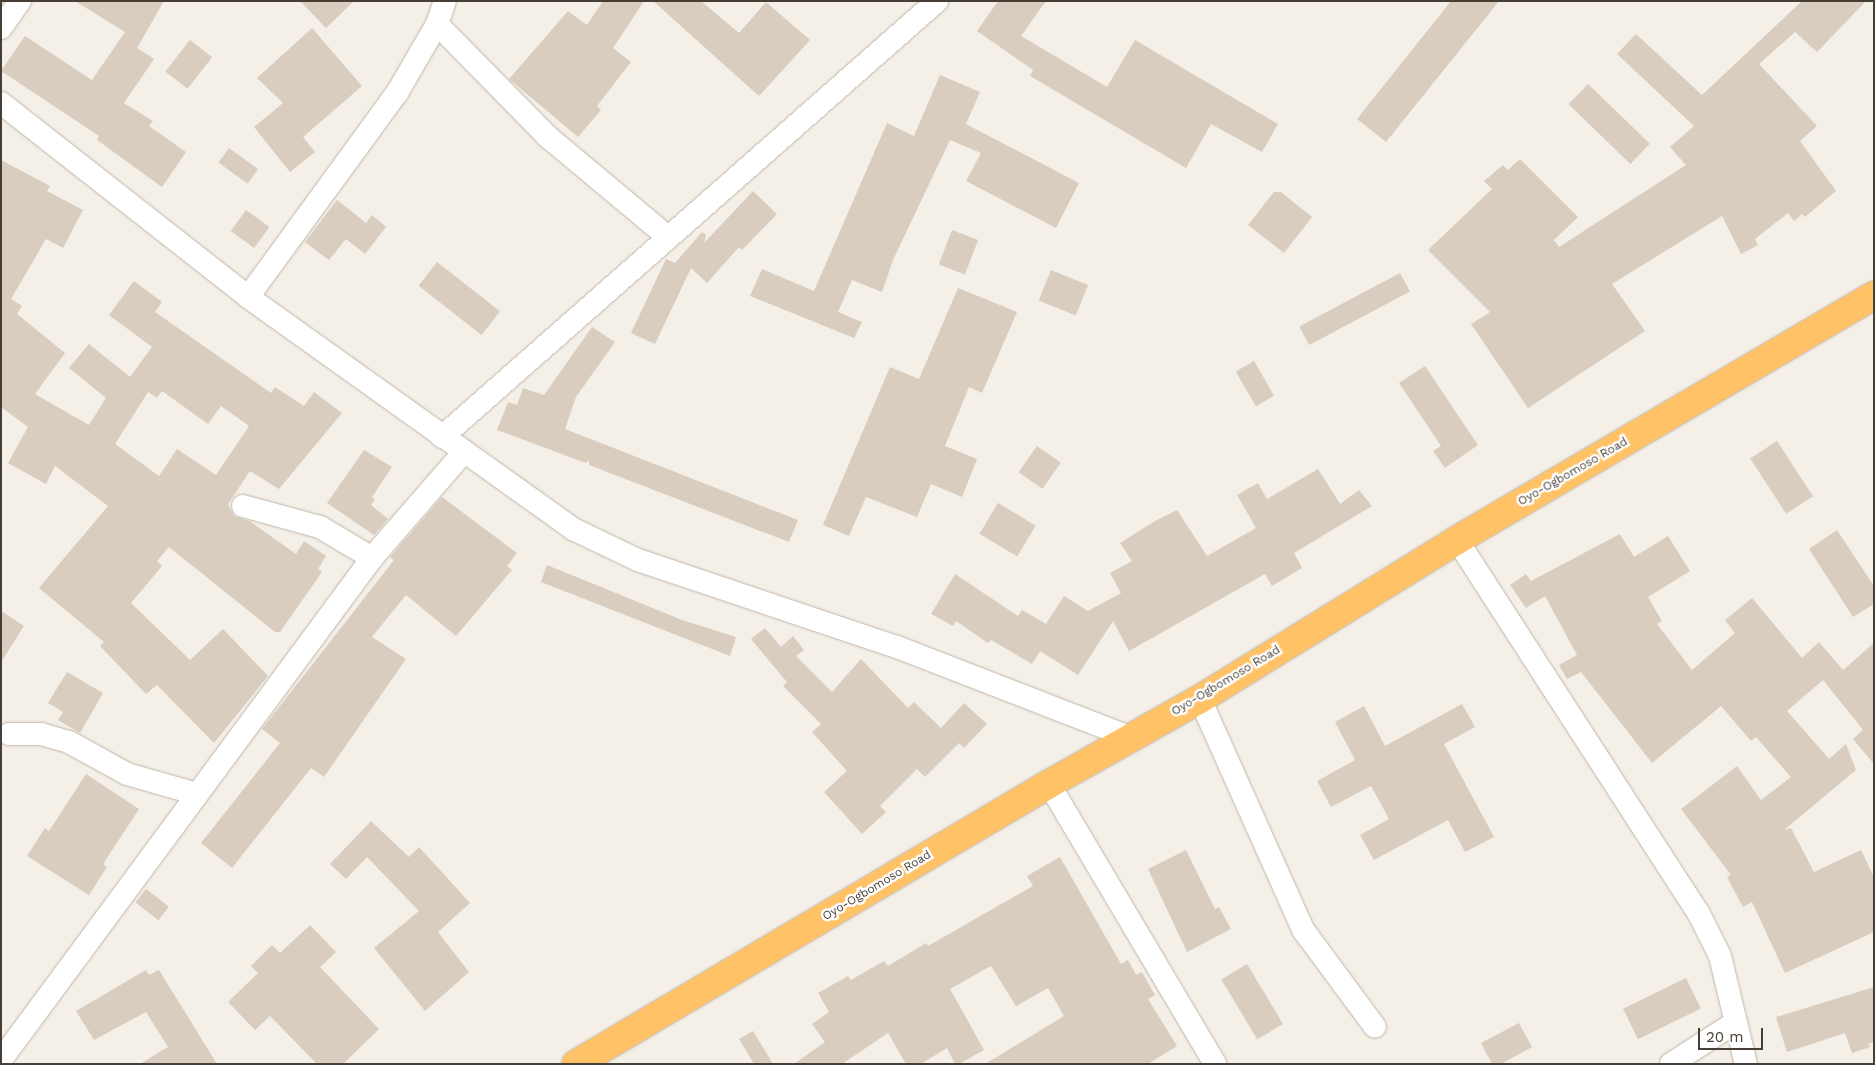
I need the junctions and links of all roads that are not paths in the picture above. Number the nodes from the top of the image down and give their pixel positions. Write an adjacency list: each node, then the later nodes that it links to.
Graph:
1 (20, 1): 5 (street)
2 (445, 1): 4 (street)
3 (937, 1): 7 (street)
4 (437, 24): 7 (street); 9 (street)
5 (1, 28)
6 (1, 103): 9 (street)
7 (668, 237): 10 (street)
8 (1874, 295): 13 (highway, Oyo-Ogbomoso Road)
9 (248, 297): 10 (street)
10 (442, 437): 11 (street)
11 (463, 452): 14 (street); 17 (street)
12 (243, 506): 14 (street)
13 (1457, 540): 15 (highway, Oyo-Ogbomoso Road); 20 (street)
14 (372, 558): 19 (street)
15 (1200, 699): 17 (highway, Oyo-Ogbomoso Road); 21 (street)
16 (9, 734): 19 (street)
17 (1129, 737): 18 (highway, Oyo-Ogbomoso Road)
18 (1049, 784): 23 (highway, Oyo-Ogbomoso Road); 24 (street)
19 (197, 794): 22 (street)
20 (1736, 1022): 25 (street); 26 (street)
21 (1375, 1027)
22 (1, 1060)
23 (576, 1064)
24 (1215, 1064)
25 (1671, 1064)
26 (1746, 1064)

